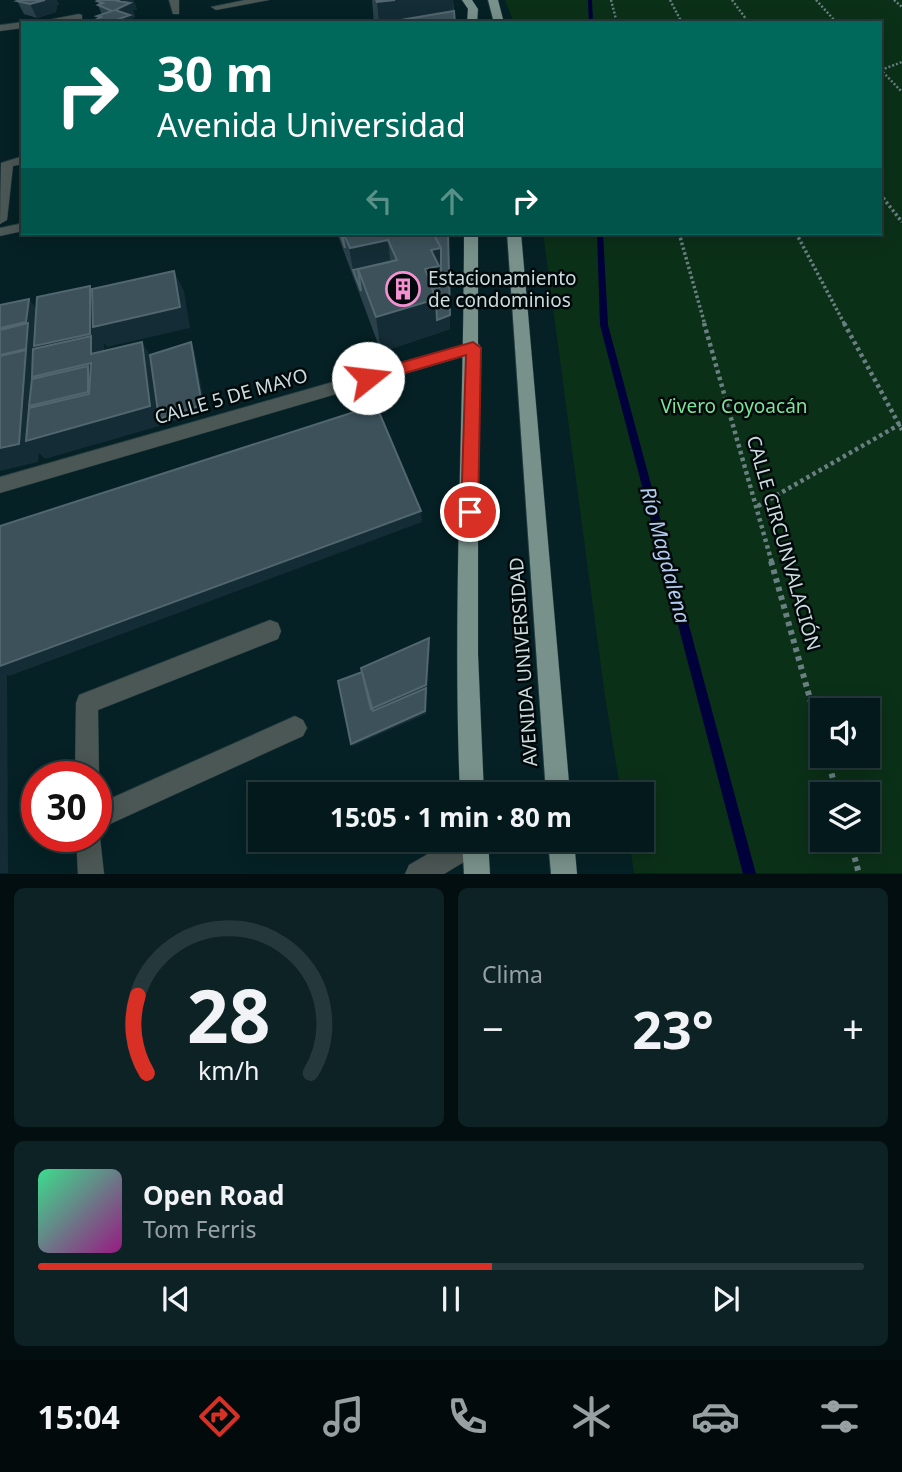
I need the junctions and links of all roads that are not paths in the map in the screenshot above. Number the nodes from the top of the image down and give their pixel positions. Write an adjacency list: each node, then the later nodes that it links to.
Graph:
1 (174, 0): 6 (street)
2 (264, 0): 5 (street)
3 (467, 0): 9 (main road)
4 (494, 0): 10 (main road)
5 (216, 7)
6 (176, 12)
7 (82, 16): 8 (street)
8 (50, 21)
9 (472, 21)
10 (499, 21)
11 (21, 25): 12 (street)
12 (0, 28)
13 (21, 160): 14 (street)
14 (2, 186): 15 (street)
15 (0, 220)
16 (21, 227): 17 (street)
17 (0, 232)
18 (471, 235): 20 (main road)
19 (514, 235): 26 (main road, AVENIDA UNIVERSIDAD)
20 (473, 348): 21 (street, CALLE 5 DE MAYO); 25 (main road)
21 (0, 485)
22 (270, 631): 24 (street)
23 (295, 729): 27 (street)
24 (87, 761)
25 (471, 782)
26 (557, 782)
27 (112, 811)
28 (90, 852): 32 (street)
29 (455, 852): 33 (street)
30 (476, 852): 34 (main road)
31 (562, 852): 35 (main road)
32 (91, 873)
33 (418, 873)
34 (477, 873)
35 (564, 873)

